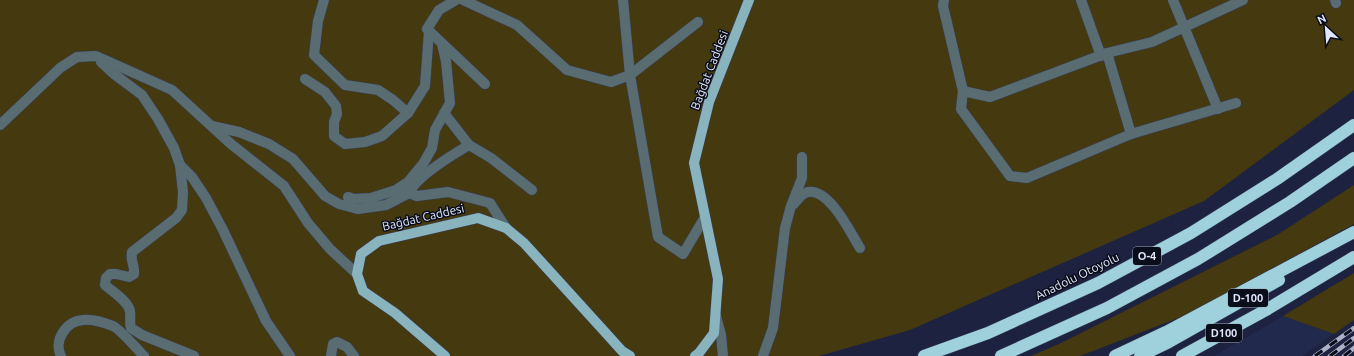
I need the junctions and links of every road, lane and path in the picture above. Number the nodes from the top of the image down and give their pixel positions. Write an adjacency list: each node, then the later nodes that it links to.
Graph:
1 (324, 0): 22 (street)
2 (456, 0): 12 (street)
3 (463, 0): 16 (street)
4 (623, 0): 16 (street)
5 (749, 0): 36 (main road, Bağdat Caddesi)
6 (944, 0): 19 (street)
7 (1081, 0): 14 (street)
8 (1173, 0): 11 (street)
9 (1243, 0): 11 (street)
10 (698, 22): 16 (street)
11 (1184, 26): 14 (street); 21 (street)
12 (429, 31): 13 (street); 22 (street)
13 (442, 44): 18 (street); 23 (street)
14 (1104, 54): 19 (street); 27 (street)
15 (96, 56): 24 (street); 25 (street); 31 (street)
16 (630, 75): 36 (street)
17 (305, 79): 22 (street)
18 (485, 84)
19 (963, 91): 27 (street)
20 (1236, 103): 21 (street)
21 (1218, 108): 27 (street)
22 (408, 113)
23 (444, 113): 28 (street); 34 (street)
24 (0, 125)
25 (210, 125): 33 (street); 42 (street)
26 (1354, 125): 56 (highway, Anadolu Otoyolu / O-4)
27 (1131, 134)
28 (469, 145): 32 (street); 33 (street)
29 (802, 157): 35 (street)
30 (1354, 158): 57 (highway, O-4)
31 (180, 164): 47 (street); 48 (street)
32 (532, 190)
33 (410, 193): 37 (street)
34 (348, 197)
35 (791, 206): 40 (street); 55 (street)
36 (705, 217): 44 (main road, Bağdat Caddesi)
37 (506, 228): 42 (main road, Bağdat Caddesi); 52 (main road, Bağdat Caddesi)
38 (1354, 232): 58 (highway)
39 (1354, 236): 59 (highway, D-100)
40 (860, 248)
41 (1354, 257): 43 (highway, D-100)
42 (357, 274): 51 (main road)
43 (1266, 310): 60 (highway, D100); 61 (highway)
44 (715, 312): 53 (main road, Bağdat Caddesi); 54 (street)
45 (61, 356): 46 (street)
46 (144, 356)
47 (194, 356)
48 (290, 356)
49 (331, 356): 50 (street)
50 (354, 356)
51 (445, 356)
52 (630, 356)
53 (695, 356)
54 (723, 356)
55 (763, 356)
56 (924, 356)
57 (1001, 356)
58 (1115, 356)
59 (1140, 356)
60 (1182, 356)
61 (1195, 356)

